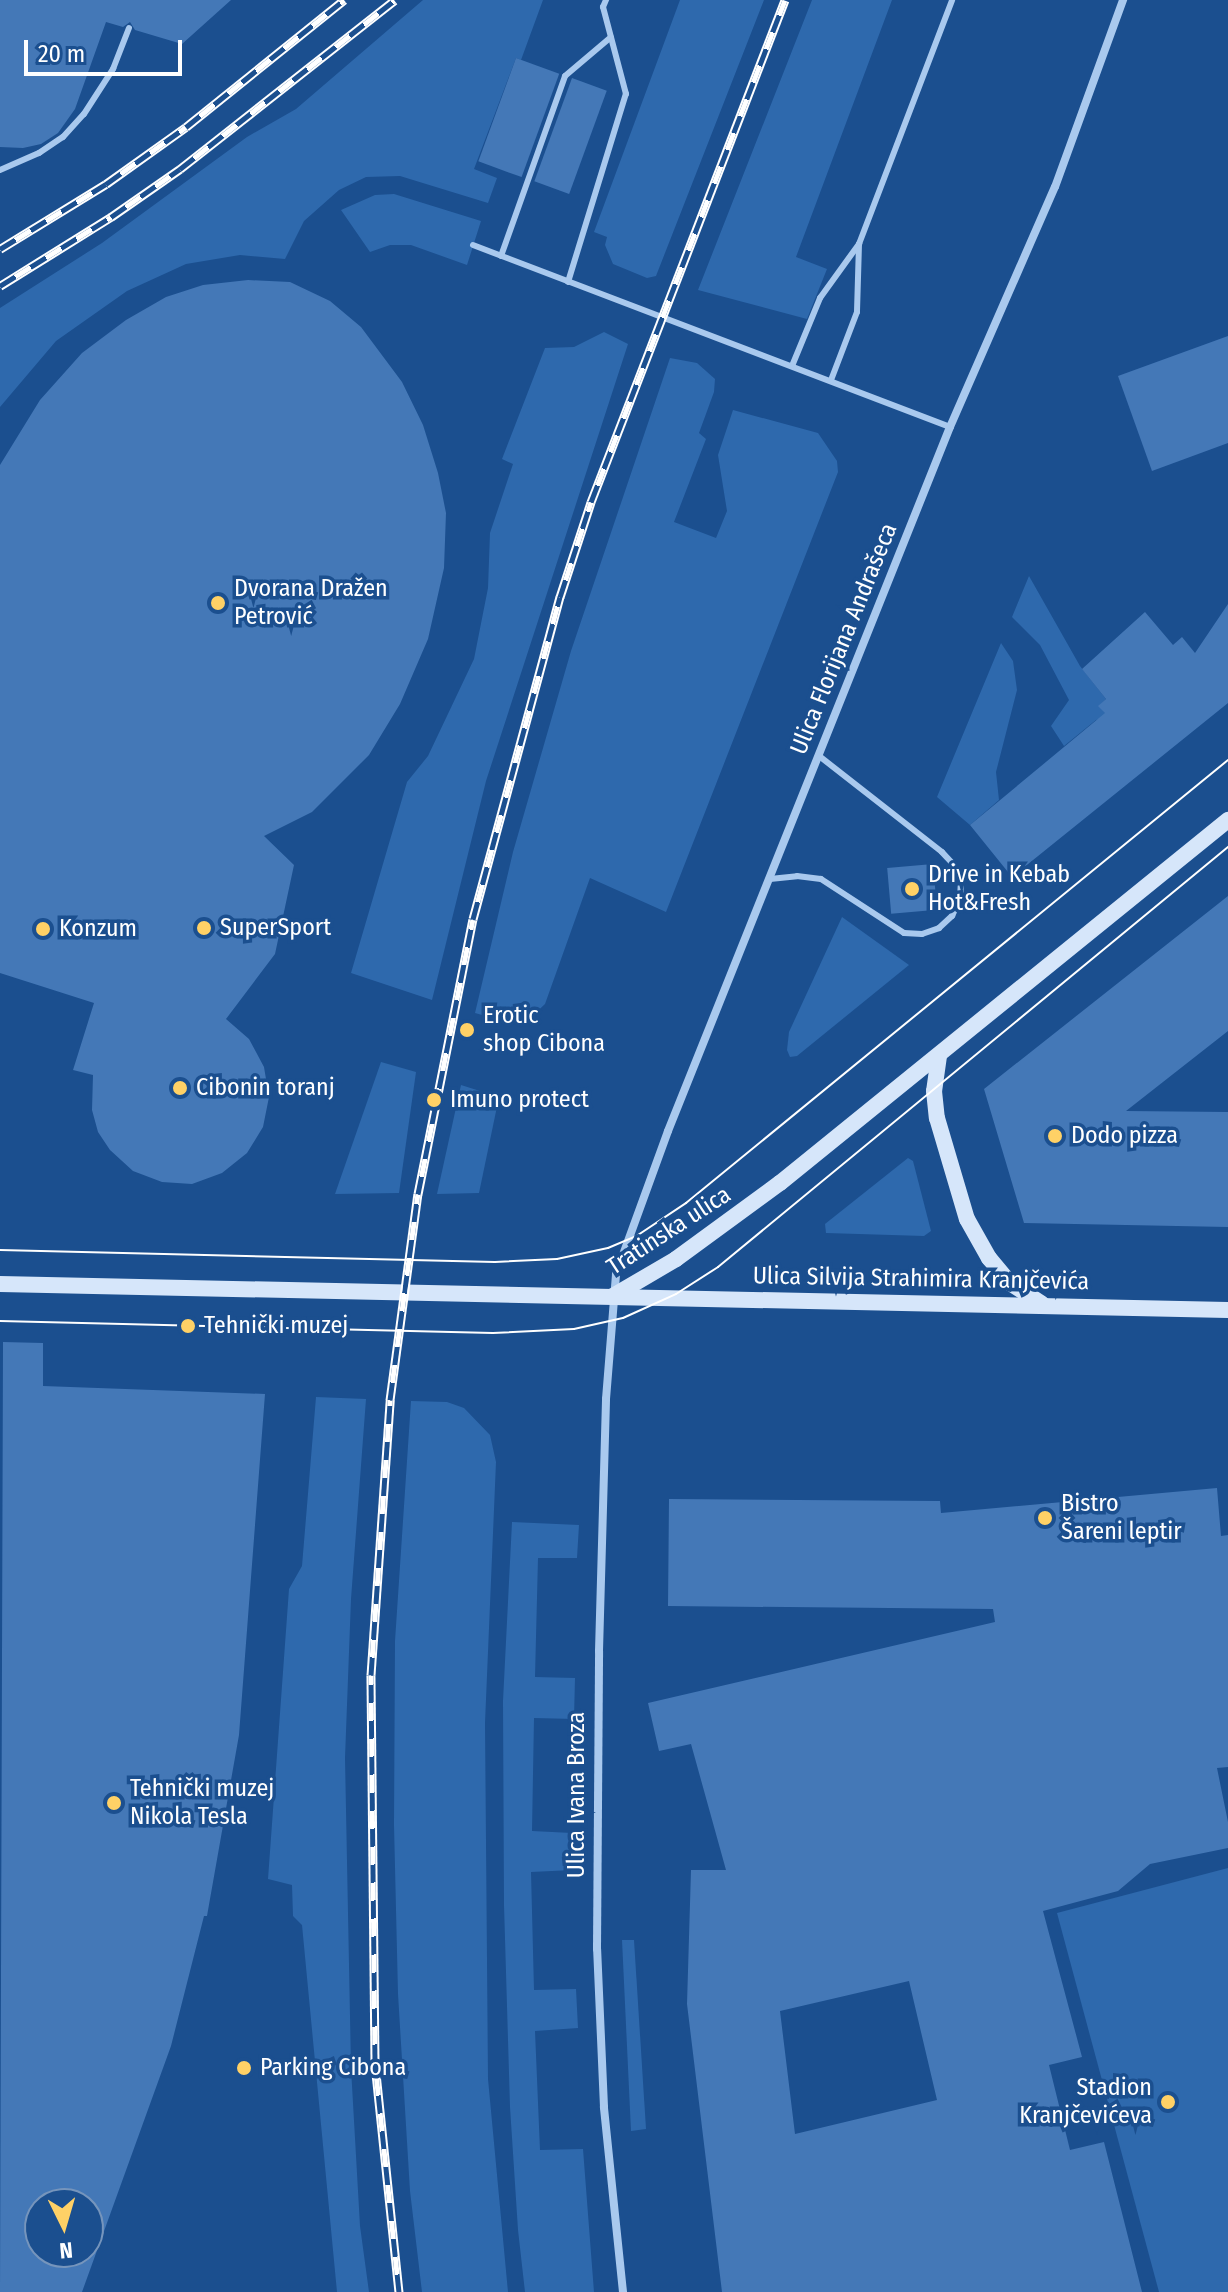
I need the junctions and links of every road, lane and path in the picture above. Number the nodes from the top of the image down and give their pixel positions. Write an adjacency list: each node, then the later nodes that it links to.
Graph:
1 (606, 0): 5 (lane)
2 (952, 0): 7 (lane)
3 (1123, 0): 13 (street, Ulica Florijana Andrašeca)
4 (129, 28): 6 (lane)
5 (611, 37): 9 (lane); 10 (lane)
6 (0, 170)
7 (859, 244): 11 (lane); 12 (lane)
8 (473, 245): 9 (lane)
9 (501, 256): 10 (lane)
10 (568, 282): 11 (lane)
11 (792, 366): 12 (lane)
12 (831, 380): 13 (lane)
13 (950, 427): 14 (street, Ulica Florijana Andrašeca)
14 (819, 756): 16 (street, Ulica Florijana Andrašeca); 16 (lane)
15 (1228, 820): 17 (street, Tratinska ulica)
16 (770, 879): 19 (street, Ulica Florijana Andrašeca)
17 (940, 1055): 19 (street, Tratinska ulica); 20 (street)
18 (0, 1284): 19 (street, Tratinska ulica)
19 (612, 1297): 20 (street, Ulica Silvija Strahimira Kranjčevića); 22 (street, Ulica Ivana Broza)
20 (1044, 1305): 21 (street, Ulica Silvija Strahimira Kranjčevića)
21 (1228, 1310)
22 (623, 2292)

